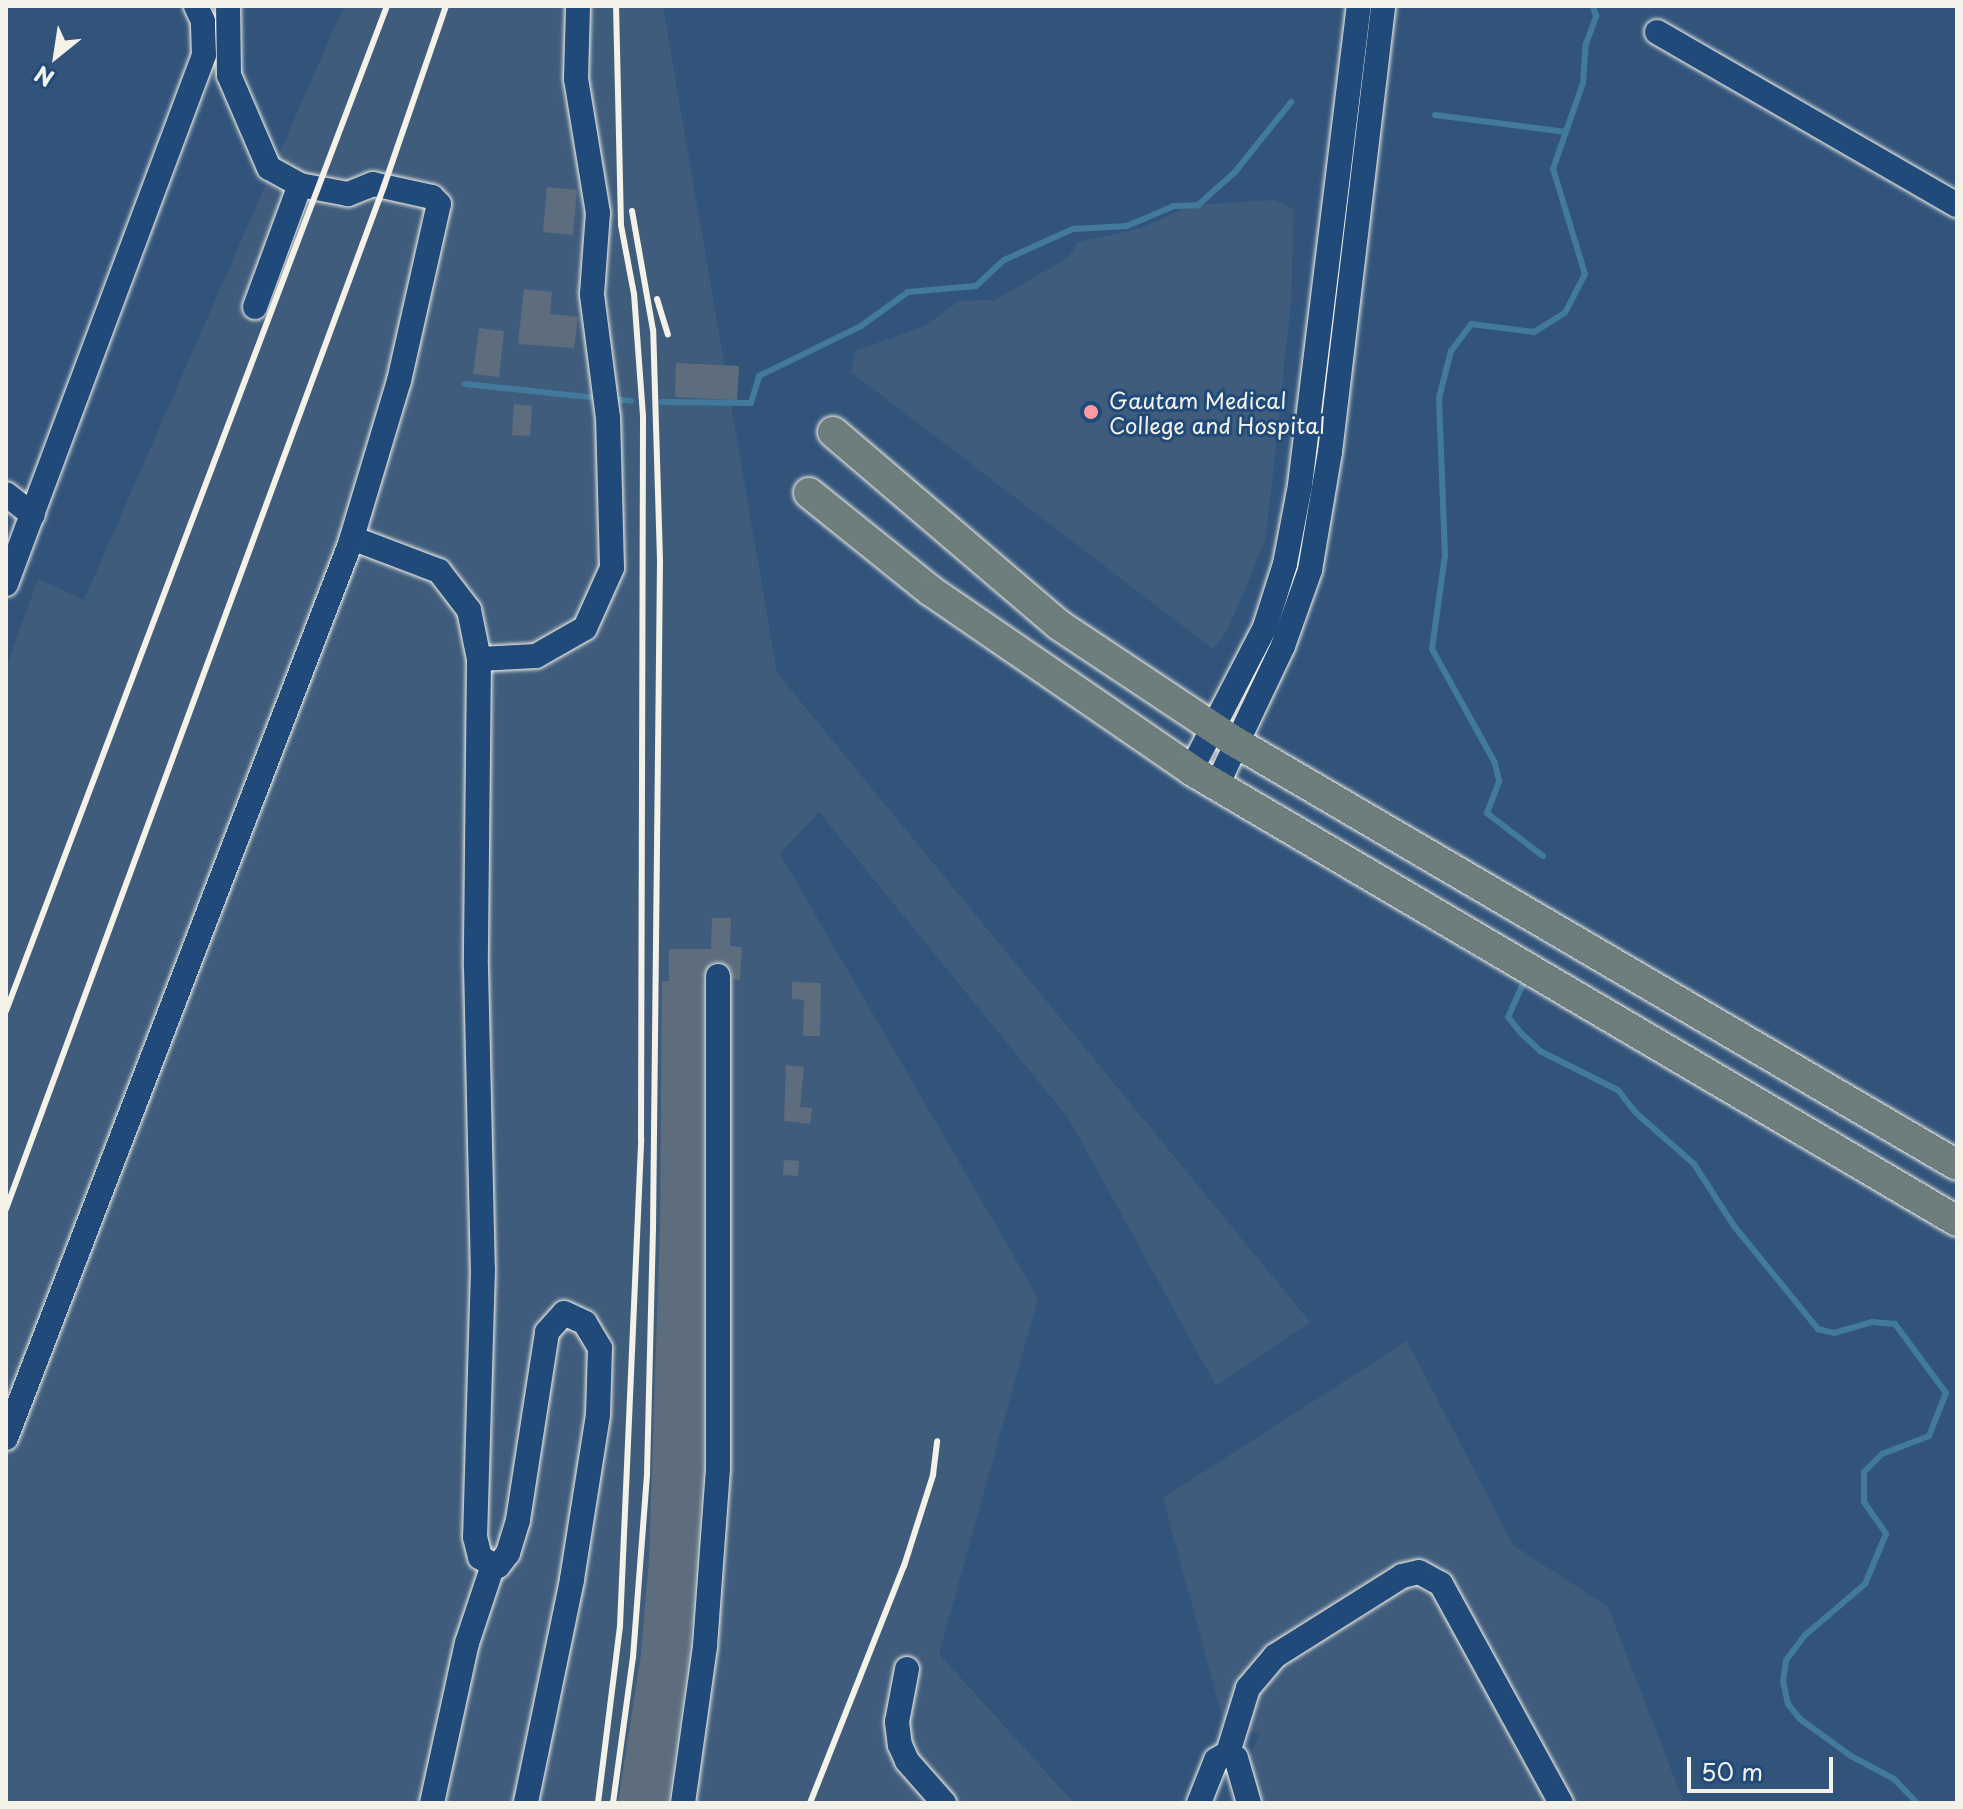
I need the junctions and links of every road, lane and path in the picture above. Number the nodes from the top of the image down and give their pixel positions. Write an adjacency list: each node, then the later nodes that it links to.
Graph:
1 (196, 6): 13 (street)
2 (228, 6): 7 (street)
3 (578, 6): 16 (street)
4 (1359, 6): 17 (street)
5 (1383, 6): 17 (street)
6 (1657, 32): 8 (street)
7 (300, 185): 9 (street); 14 (street)
8 (1957, 205)
9 (255, 307)
10 (833, 432): 17 (main road)
11 (809, 493): 18 (main road)
12 (6, 494): 13 (street)
13 (33, 515): 15 (street)
14 (352, 538): 16 (street); 23 (street)
15 (6, 584)
16 (479, 659): 24 (street)
17 (1226, 735): 18 (street); 19 (street); 21 (main road)
18 (1191, 770): 19 (main road)
19 (1217, 785): 22 (main road)
20 (718, 976): 29 (street)
21 (1957, 1165)
22 (1957, 1221)
23 (6, 1438)
24 (493, 1565): 27 (street); 28 (street)
25 (907, 1669): 30 (street)
26 (1228, 1753): 31 (street); 32 (street); 33 (street)
27 (432, 1803)
28 (526, 1803)
29 (683, 1803)
30 (944, 1803)
31 (1199, 1803)
32 (1249, 1803)
33 (1561, 1803)

